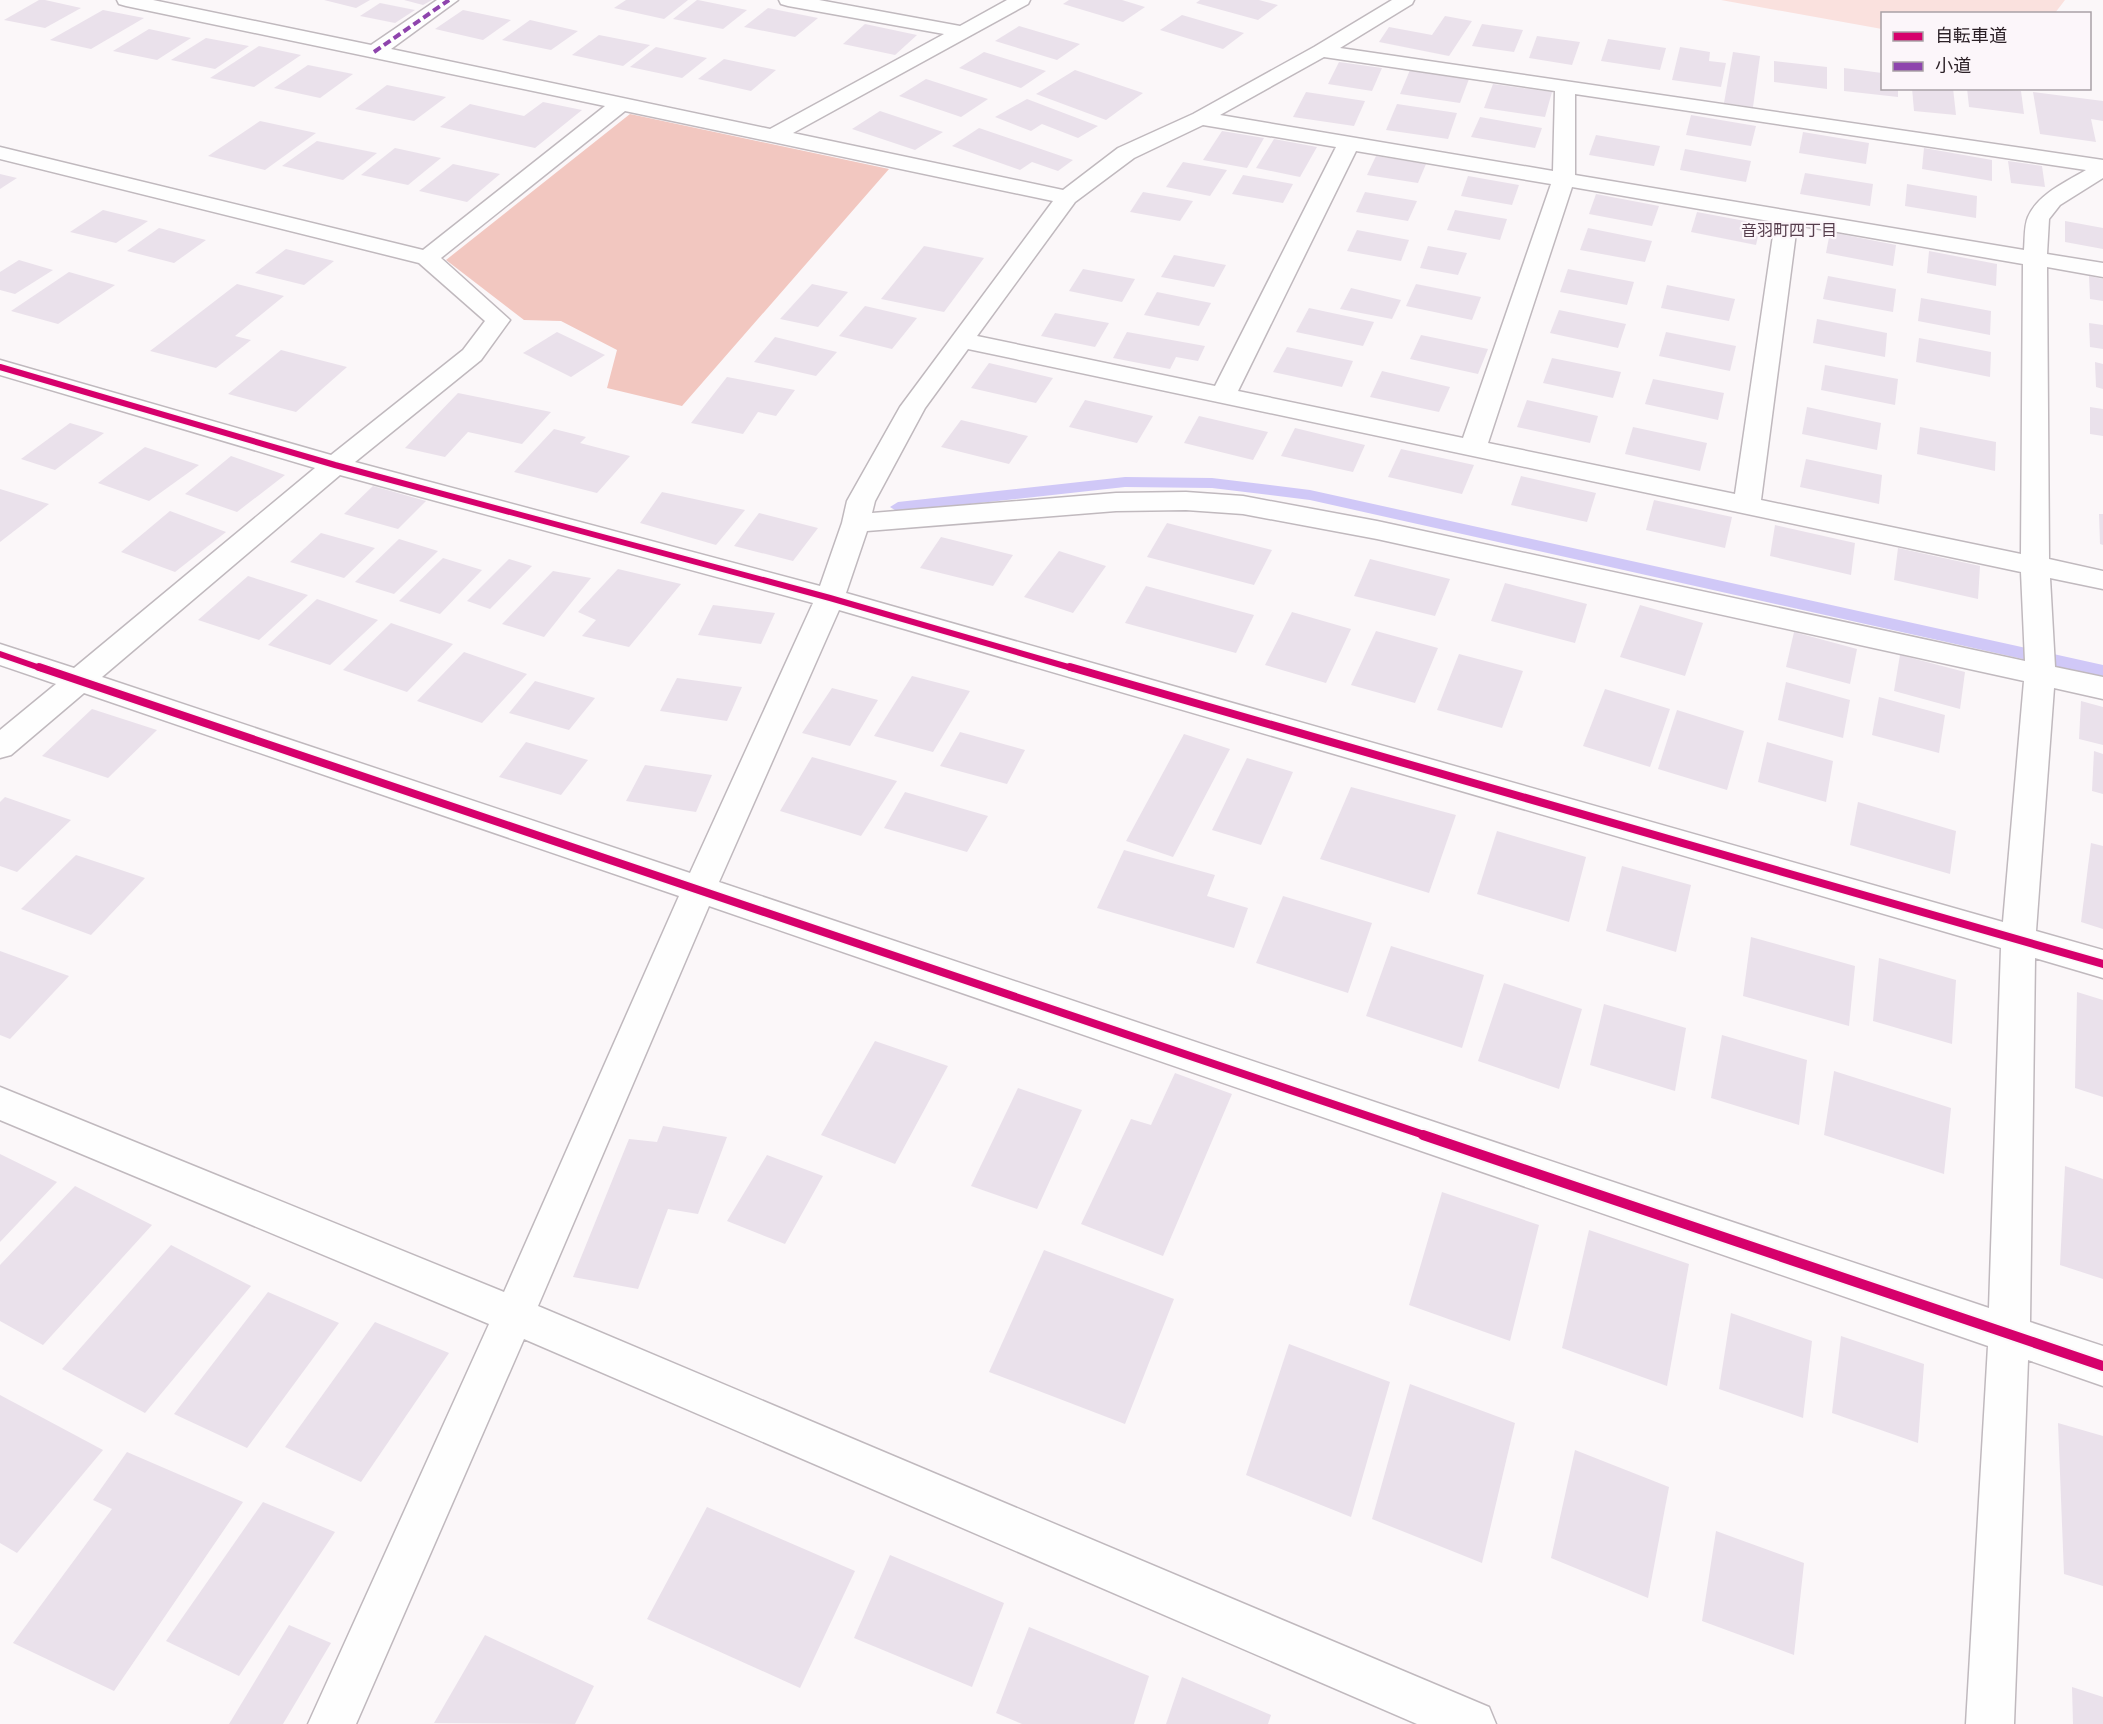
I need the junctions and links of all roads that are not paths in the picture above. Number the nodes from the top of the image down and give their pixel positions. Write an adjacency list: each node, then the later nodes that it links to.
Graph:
1 (126, 0): 8 (street)
2 (449, 0): 8 (street)
3 (788, 0): 6 (street)
4 (1021, 0): 6 (street)
5 (1405, 0): 7 (street)
6 (962, 32): 12 (street)
7 (1321, 51): 9 (street); 11 (street)
8 (374, 52): 10 (street)
9 (1565, 87): 15 (street); 16 (street)
10 (621, 104): 12 (street); 19 (street)
11 (1200, 118): 13 (street); 17 (street)
12 (772, 136): 17 (street)
13 (1349, 143): 16 (street); 24 (street)
14 (0, 153): 19 (street)
15 (2099, 173): 20 (street)
16 (1564, 179): 18 (street); 25 (street)
17 (1067, 197): 22 (street)
18 (1787, 217): 20 (street); 27 (street)
19 (427, 258): 26 (street)
20 (2035, 259): 21 (street); 29 (street)
21 (2103, 270)
22 (963, 340): 24 (street); 28 (street)
23 (0, 367): 26 (street)
24 (1223, 395): 25 (street)
25 (1473, 447): 27 (street)
26 (335, 465): 31 (street); 34 (street)
27 (1746, 505): 29 (street)
28 (856, 524): 31 (street); 33 (street)
29 (2035, 566): 30 (street); 33 (street)
30 (2103, 579)
31 (830, 598): 37 (street); 38 (street)
32 (0, 654): 34 (street)
33 (2040, 674): 35 (street); 38 (street)
34 (80, 682): 36 (street); 37 (street)
35 (2103, 688)
36 (0, 747)
37 (699, 889): 41 (street); 42 (street)
38 (2018, 940): 39 (street); 42 (street)
39 (2103, 964)
40 (0, 1103): 41 (street)
41 (514, 1315): 44 (street); 45 (street)
42 (2008, 1334): 43 (street); 46 (street)
43 (2103, 1366)
44 (332, 1724)
45 (1472, 1724)
46 (1990, 1724)

